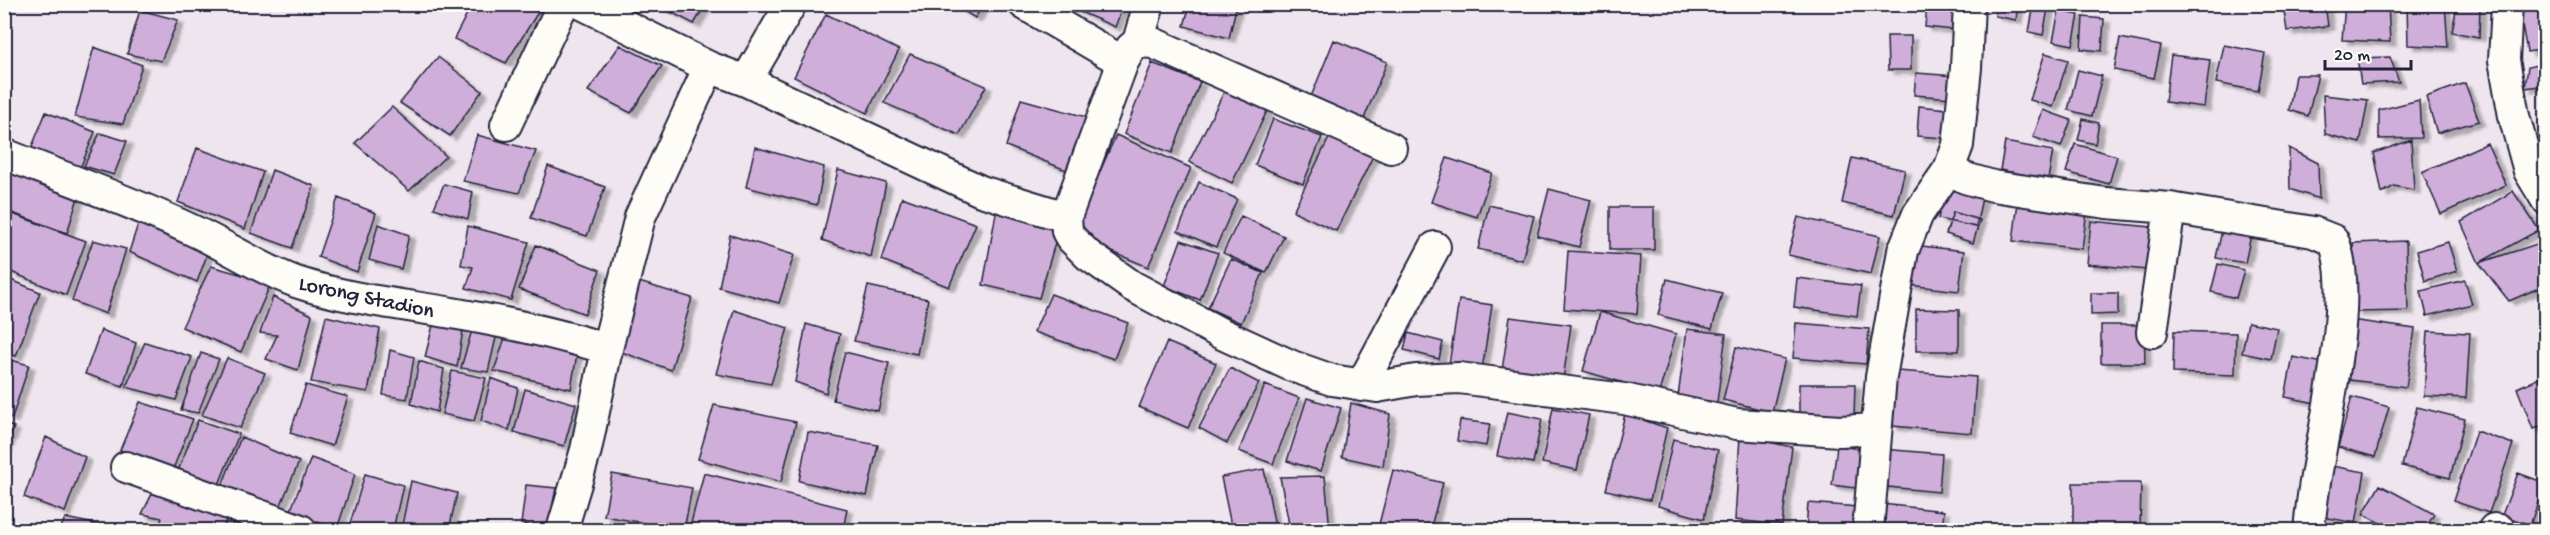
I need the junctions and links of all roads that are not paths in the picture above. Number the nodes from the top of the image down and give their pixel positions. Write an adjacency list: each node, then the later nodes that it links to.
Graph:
1 (563, 4): 11 (street)
2 (582, 4): 9 (street)
3 (791, 4): 10 (street)
4 (1024, 4): 8 (street)
5 (1149, 4): 8 (street)
6 (1969, 4): 14 (street)
7 (2507, 4): 15 (street)
8 (1131, 52): 12 (street); 17 (street)
9 (710, 67): 10 (street); 20 (street)
10 (746, 81): 17 (street)
11 (506, 125)
12 (1391, 148)
13 (4, 154): 20 (street, Lorong Stadion)
14 (1949, 169): 16 (street); 22 (street)
15 (2546, 199)
16 (2170, 208): 19 (street); 27 (street)
17 (1065, 217): 21 (street)
18 (1435, 247): 21 (street)
19 (2152, 332)
20 (607, 349): 25 (street)
21 (1361, 386): 22 (street)
22 (1876, 429): 26 (street)
23 (126, 467): 24 (street)
24 (301, 531)
25 (562, 531)
26 (1868, 531)
27 (2308, 531)

